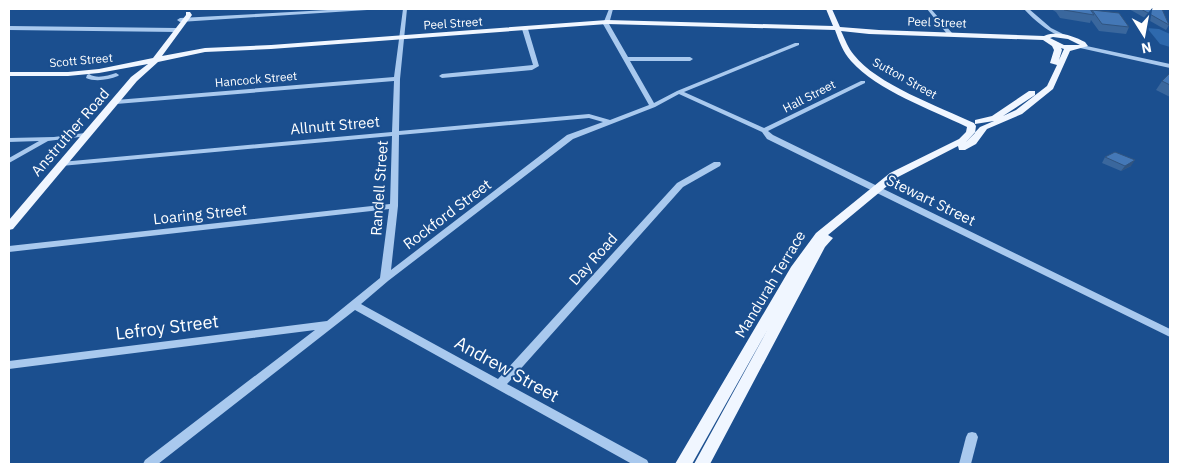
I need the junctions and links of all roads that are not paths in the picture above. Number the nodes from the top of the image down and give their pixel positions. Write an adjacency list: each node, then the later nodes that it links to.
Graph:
1 (367, 9): 7 (street)
2 (404, 9): 16 (street, Randell Street)
3 (611, 9): 10 (street)
4 (929, 9): 14 (street)
5 (1020, 9): 17 (street)
6 (1026, 9): 15 (street)
7 (297, 11): 9 (street)
8 (833, 11): 13 (main road, Sutton Street)
9 (181, 22): 11 (street); 20 (main road, Anstruther Road); 27 (main road, Anstruther Road)
10 (607, 22): 12 (main road, Peel Street); 13 (main road, Peel Street); 24 (street)
11 (9, 28)
12 (526, 28): 16 (main road, Peel Street); 31 (street)
13 (842, 30): 14 (main road, Peel Street); 39 (main road, Sutton Street)
14 (950, 34): 17 (main road, Peel Street)
15 (1064, 36): 17 (main road); 19 (main road)
16 (402, 38): 22 (main road, Peel Street); 33 (street, Randell Street)
17 (1050, 39): 21 (main road); 39 (main road, Mandurah Terrace)
18 (797, 44): 35 (street, Rockford Street)
19 (1083, 45): 21 (main road); 26 (street); 28 (street)
20 (164, 46): 23 (main road); 27 (main road, Anstruther Road)
21 (1073, 48): 39 (main road, Mandurah Terrace)
22 (218, 50): 23 (main road, Peel Street); 27 (main road, Peel Street)
23 (184, 53): 27 (main road, Peel Street)
24 (626, 59): 25 (street); 37 (street)
25 (690, 59)
26 (1170, 62)
27 (147, 63): 29 (main road, Scott Street); 30 (main road, Scott Street); 32 (main road, Anstruther Road)
28 (1170, 66)
29 (111, 74): 30 (main road, Scott Street); 32 (main road)
30 (9, 76)
31 (442, 76)
32 (133, 78): 36 (main road, Anstruther Road)
33 (397, 79): 36 (street, Hancock Street); 41 (street, Randell Street)
34 (863, 82): 40 (street, Hall Street)
35 (680, 92): 37 (street, Rockford Street); 40 (street, Stewart Street)
36 (116, 102): 42 (main road, Anstruther Road)
37 (653, 106): 38 (street, Rockford Street)
38 (610, 122): 41 (street, Allnutt Street); 53 (street, Rockford Street)
39 (978, 125): 49 (main road, Mandurah Terrace)
40 (764, 131): 49 (street, Stewart Street)
41 (397, 132): 47 (street, Allnutt Street); 50 (street, Randell Street)
42 (84, 137): 45 (street); 47 (main road, Anstruther Road)
43 (9, 140): 44 (street)
44 (38, 140): 45 (street); 46 (street)
45 (50, 140): 46 (street)
46 (12, 160)
47 (62, 164): 51 (main road, Anstruther Road)
48 (717, 164): 58 (street, Day Road)
49 (878, 189): 56 (street, Stewart Street); 62 (main road, Mandurah Terrace); 63 (main road, Mandurah Terrace)
50 (394, 206): 52 (street, Loaring Street); 53 (street, Randell Street)
51 (9, 227)
52 (9, 249)
53 (385, 279): 54 (street, Rockford Street)
54 (354, 305): 55 (street, Rockford Street); 58 (street, Andrew Street)
55 (330, 324): 57 (street, Lefroy Street); 60 (street, Rockford Street)
56 (1170, 333)
57 (9, 365)
58 (499, 386): 61 (street, Andrew Street)
59 (972, 436): 64 (street)
60 (149, 464)
61 (643, 464)
62 (683, 464)
63 (702, 464)
64 (965, 464)

